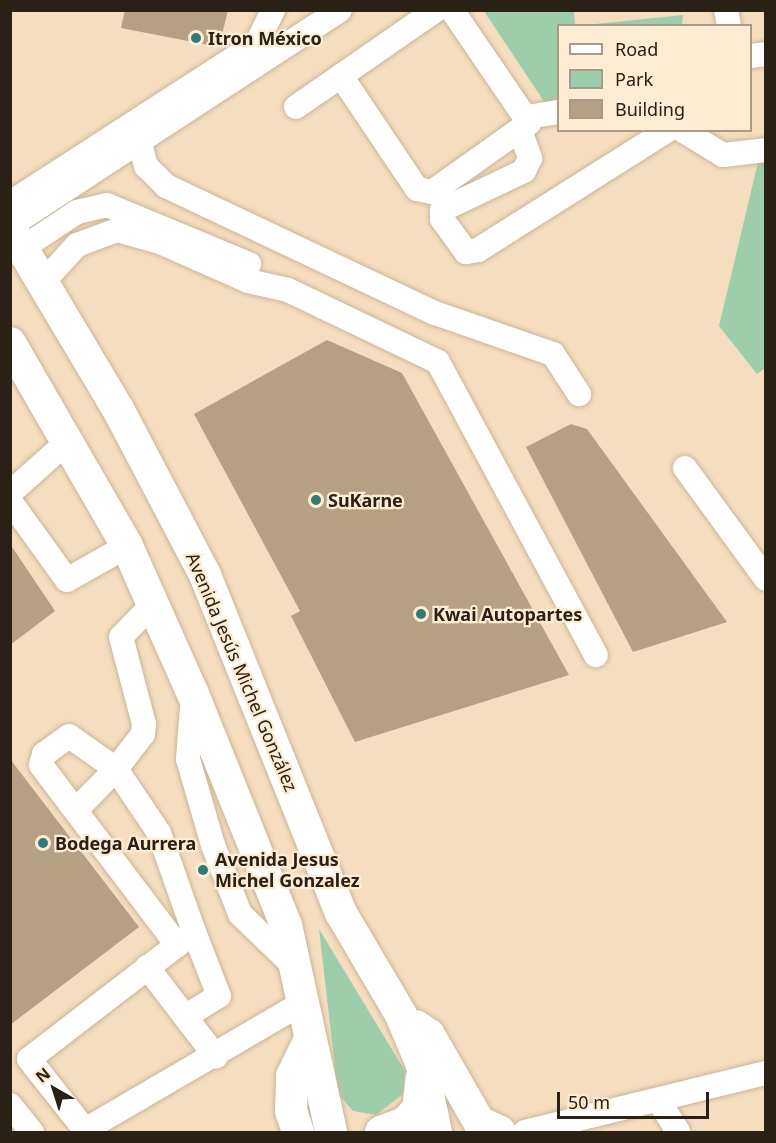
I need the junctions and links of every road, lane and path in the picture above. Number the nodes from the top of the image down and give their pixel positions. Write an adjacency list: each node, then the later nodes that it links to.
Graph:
1 (273, 10): 13 (street)
2 (340, 10): 11 (street)
3 (436, 10): 5 (street)
4 (452, 10): 8 (street)
5 (340, 76): 6 (street); 8 (street)
6 (296, 107)
7 (557, 112): 8 (street)
8 (524, 125): 9 (street)
9 (665, 132)
10 (685, 132): 12 (street)
11 (139, 140): 13 (street); 17 (street)
12 (765, 150)
13 (14, 221): 14 (main road, Avenida Jesús Michel González); 15 (street)
14 (44, 281): 15 (street); 32 (main road, Avenida Jesús Michel González)
15 (288, 290): 25 (street)
16 (10, 343): 18 (main road)
17 (579, 394)
18 (67, 442): 20 (street); 22 (main road)
19 (685, 468): 23 (street)
20 (10, 493)
21 (10, 501): 22 (street)
22 (127, 546): 24 (main road)
23 (765, 579)
24 (154, 603): 26 (street); 30 (main road)
25 (596, 654)
26 (116, 770): 27 (street); 27 (street); 28 (street)
27 (77, 809): 28 (street)
28 (185, 938): 29 (street); 31 (street)
29 (147, 967): 31 (street); 35 (street)
30 (302, 1003): 33 (main road); 34 (street)
31 (188, 1015): 34 (street)
32 (401, 1015): 36 (main road, Avenida Jesús Michel González); 47 (main road)
33 (308, 1043): 38 (main road); 42 (main road)
34 (216, 1056): 35 (street)
35 (20, 1065)
36 (422, 1065): 45 (main road); 46 (main road, Avenida Jesús Michel González)
37 (765, 1073): 39 (street)
38 (321, 1098): 43 (main road); 44 (main road)
39 (659, 1101): 48 (street); 49 (street)
40 (10, 1105): 41 (street)
41 (32, 1132)
42 (298, 1132)
43 (331, 1132)
44 (362, 1132)
45 (381, 1132)
46 (436, 1132)
47 (500, 1132)
48 (525, 1132)
49 (678, 1132)

